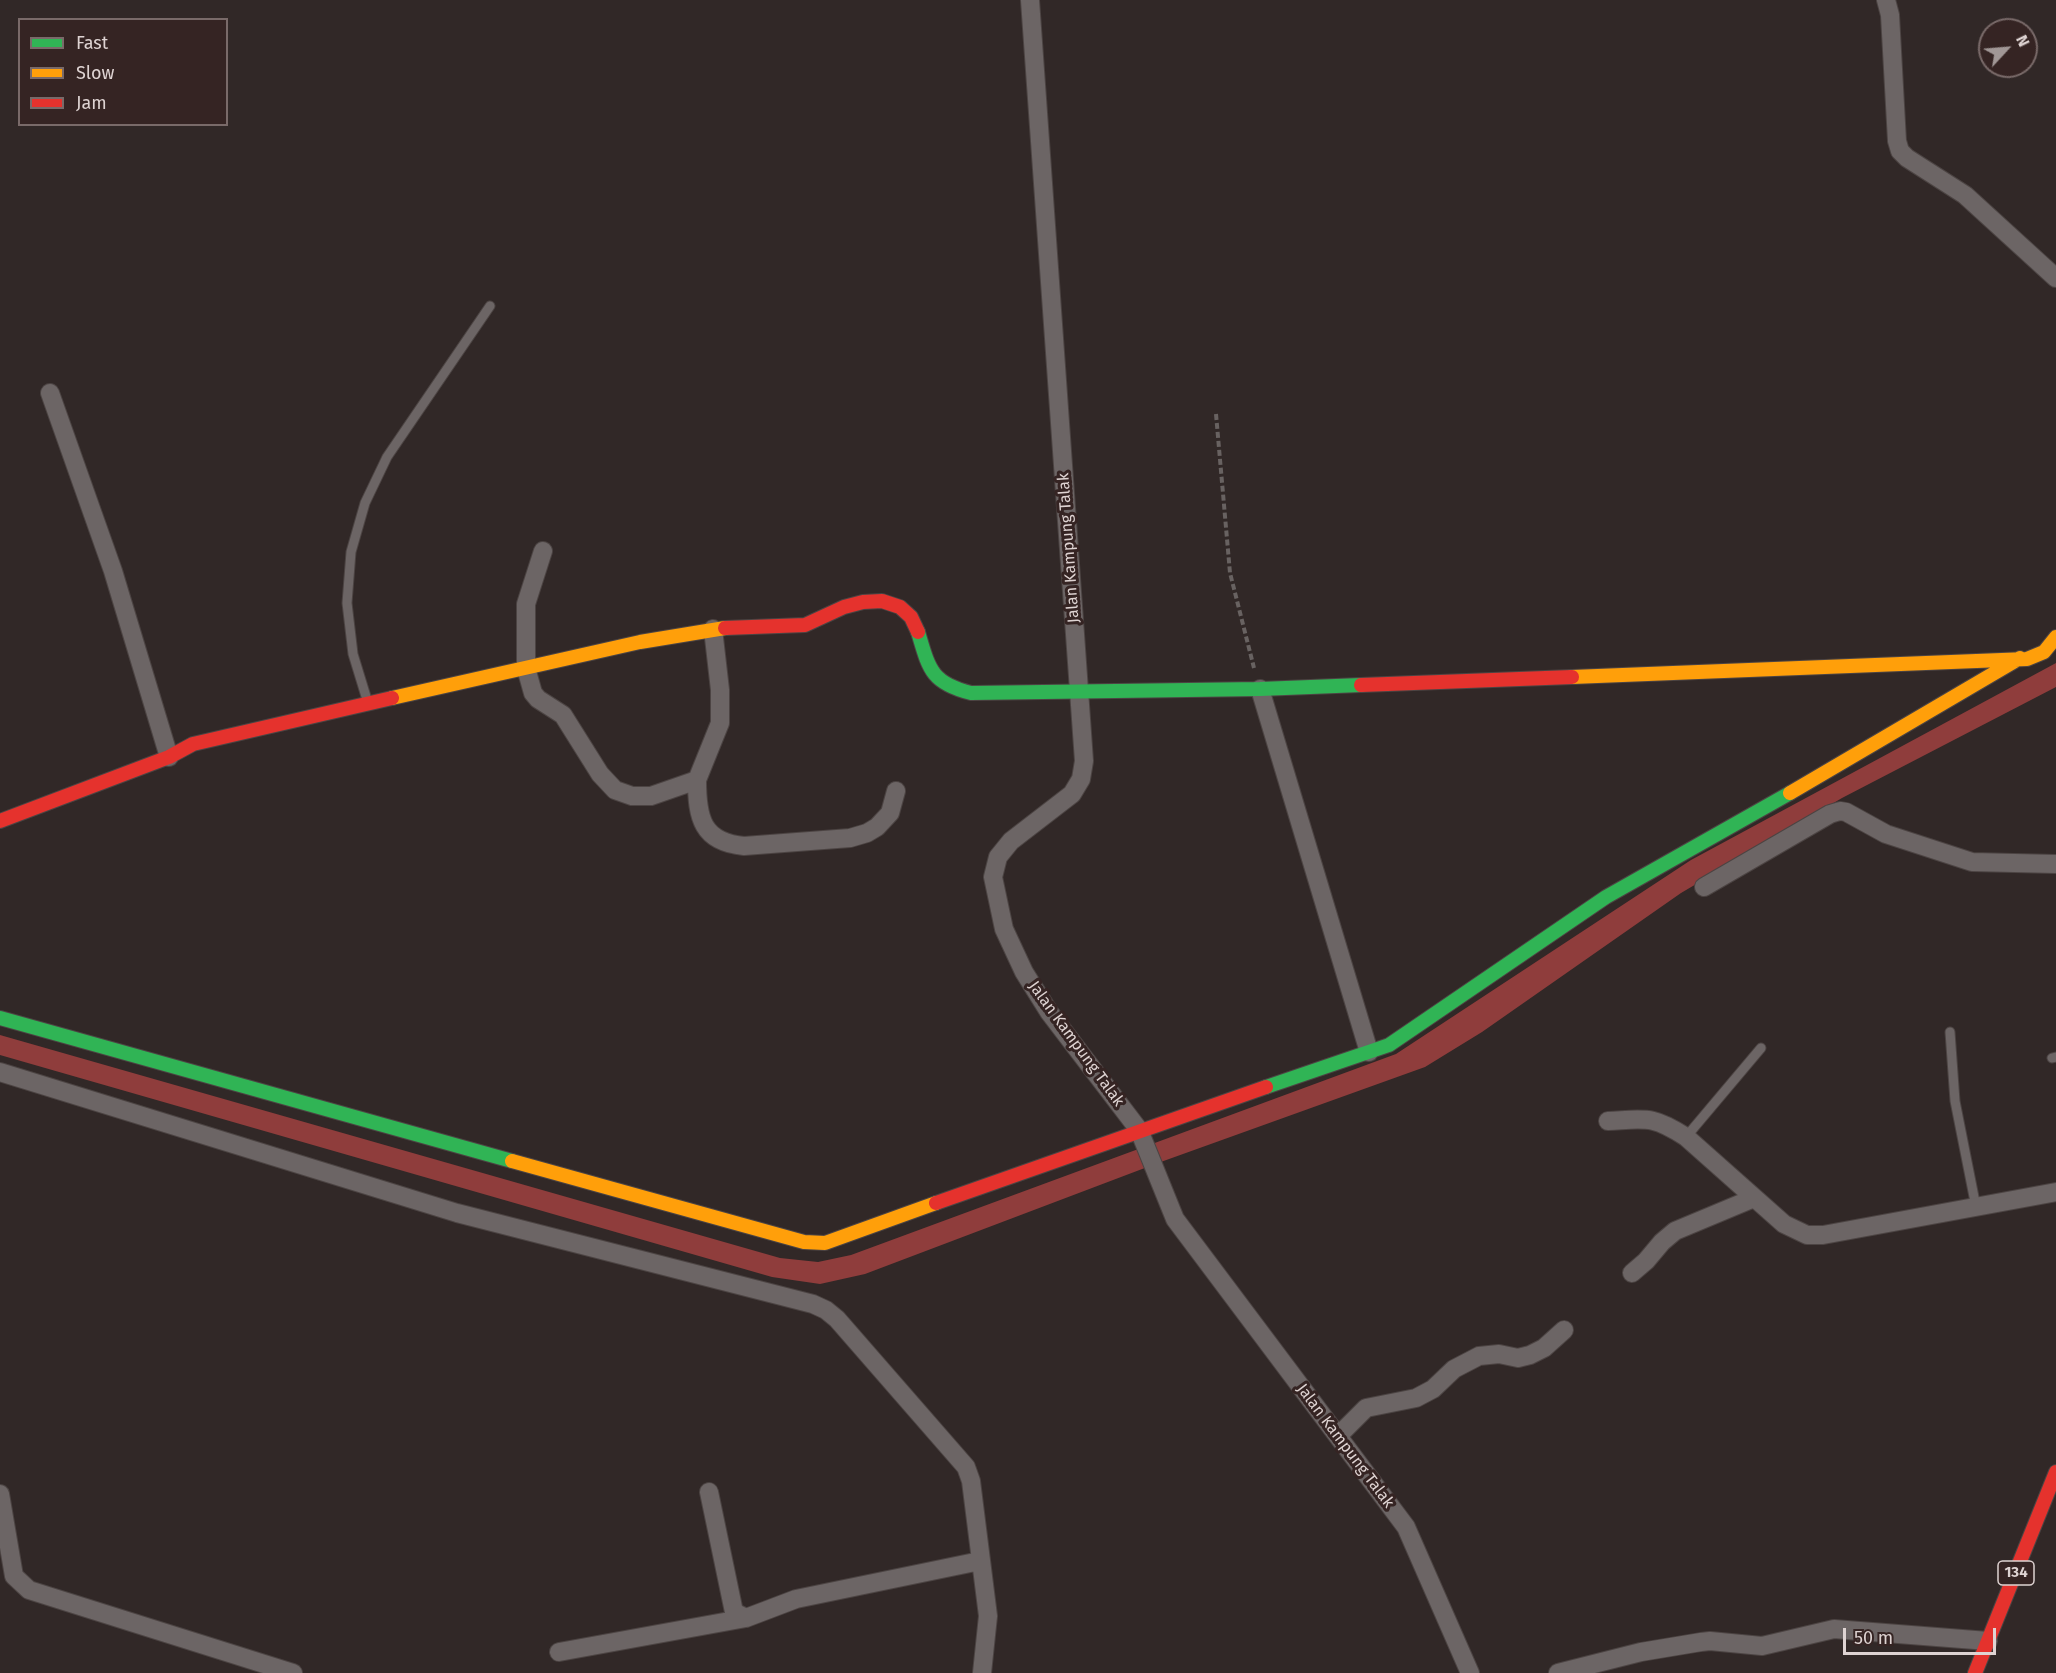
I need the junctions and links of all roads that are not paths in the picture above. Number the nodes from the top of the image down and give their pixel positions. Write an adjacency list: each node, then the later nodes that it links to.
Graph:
1 (1030, 0): 12 (street, Jalan Kampung Talak)
2 (1886, 0): 3 (street)
3 (2056, 278)
4 (490, 306): 13 (lane)
5 (51, 393): 14 (street)
6 (543, 551): 10 (street)
7 (713, 628): 10 (street); 12 (street); 15 (street)
8 (2056, 639): 9 (street)
9 (2020, 658): 11 (street); 23 (street)
10 (526, 668): 13 (street); 15 (street)
11 (1260, 689): 12 (street); 23 (street)
12 (1079, 690): 26 (street, Jalan Kampung Talak)
13 (368, 703): 14 (street)
14 (169, 757): 17 (street)
15 (697, 780): 16 (street)
16 (896, 791)
17 (0, 821)
18 (2056, 864): 19 (street)
19 (1704, 887)
20 (0, 1018): 26 (street)
21 (1950, 1032): 30 (lane)
22 (1761, 1048): 27 (lane)
23 (1369, 1052): 26 (street)
24 (0, 1072): 37 (street)
25 (1608, 1121): 27 (street)
26 (1141, 1136): 33 (street, Jalan Kampung Talak)
27 (1686, 1137): 29 (street)
28 (2056, 1192): 30 (street)
29 (1754, 1197): 30 (street); 31 (street)
30 (1976, 1207)
31 (1632, 1273)
32 (1564, 1330): 33 (street)
33 (1338, 1436): 43 (street, Jalan Kampung Talak)
34 (2056, 1472): 39 (street, 134)
35 (709, 1492): 38 (street)
36 (0, 1494): 41 (street)
37 (980, 1561): 38 (street); 42 (street)
38 (746, 1618): 40 (street)
39 (1988, 1641): 44 (street); 45 (street, 134)
40 (559, 1652)
41 (293, 1673)
42 (982, 1673)
43 (1470, 1673)
44 (1558, 1673)
45 (1975, 1673)

